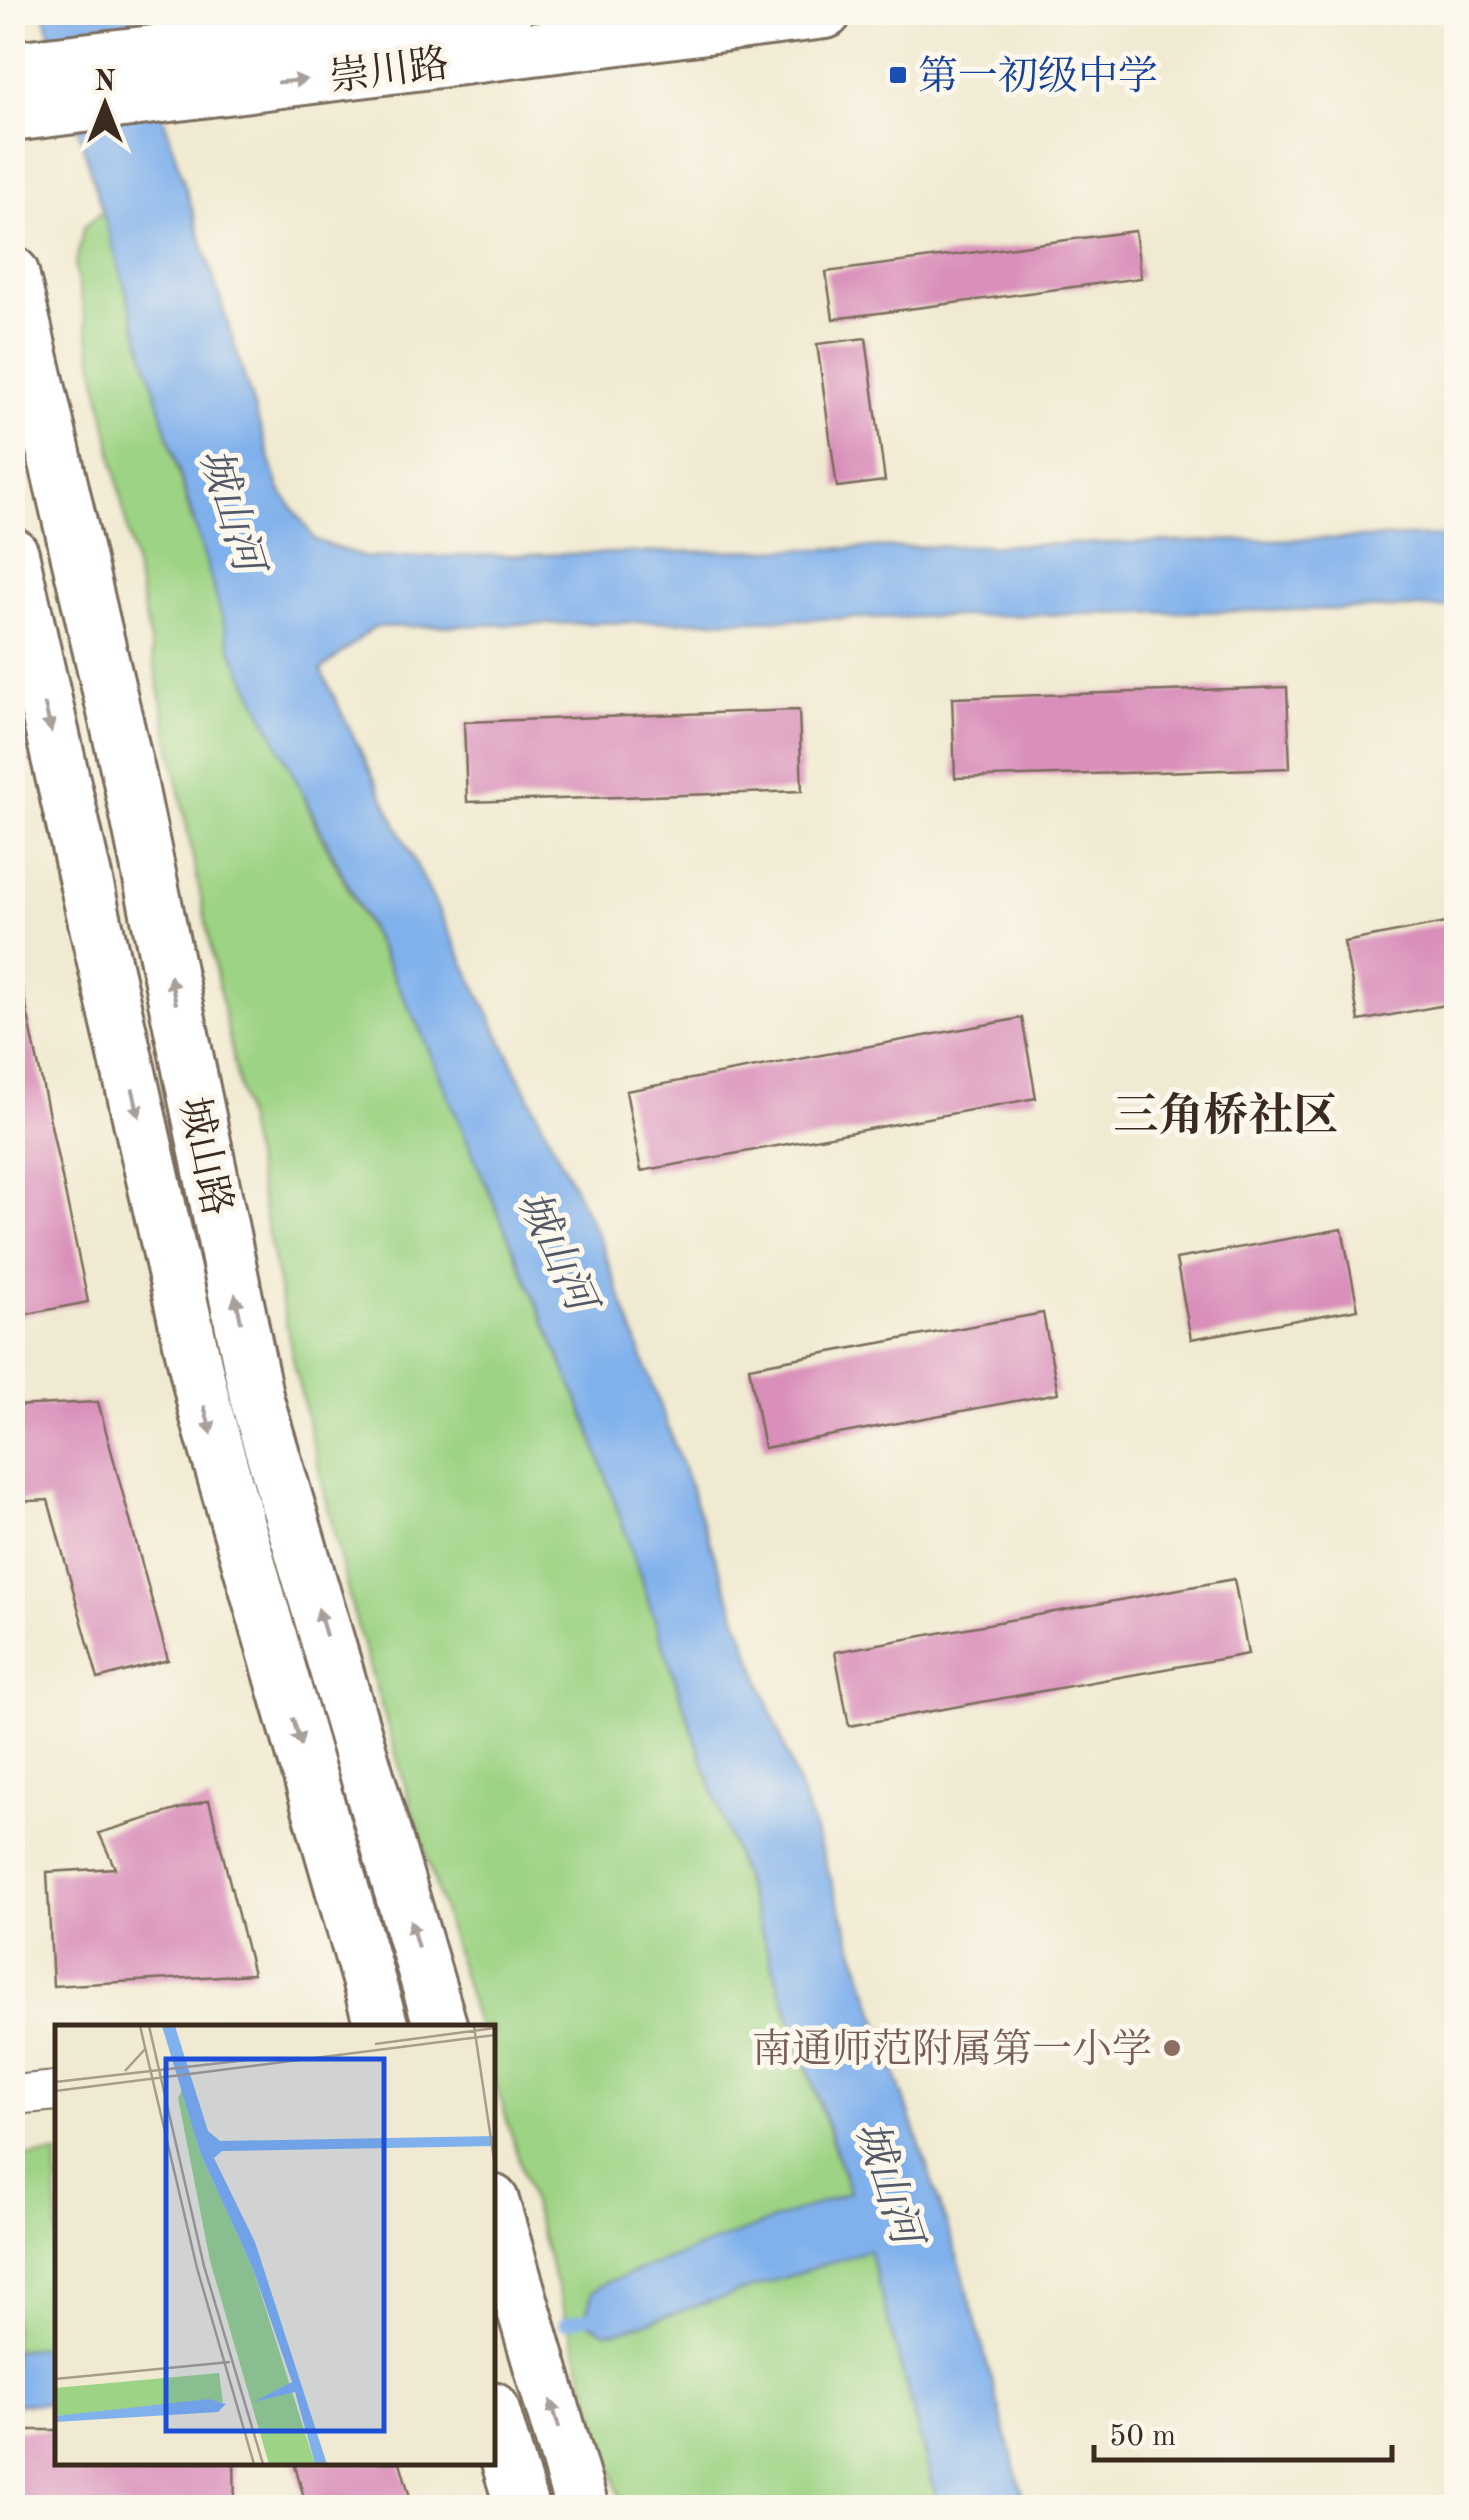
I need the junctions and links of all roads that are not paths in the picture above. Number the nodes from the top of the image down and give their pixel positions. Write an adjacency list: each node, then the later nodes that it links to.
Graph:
1 (506, 12): 3 (main road, 崇川路)
2 (825, 12): 3 (main road, 崇川路, one-way to 2)
3 (191, 72): 4 (main road, 崇川路)
4 (17, 91)
5 (12, 273): 8 (main road, 城山路, one-way to 5)
6 (12, 554): 7 (main road, 城山路, one-way to 7)
7 (381, 2025)
8 (441, 2025)
9 (55, 2091): 10 (street)
10 (12, 2095)
11 (495, 2212): 14 (main road, one-way to 11)
12 (495, 2418): 13 (main road)
13 (522, 2508)
14 (582, 2508)

